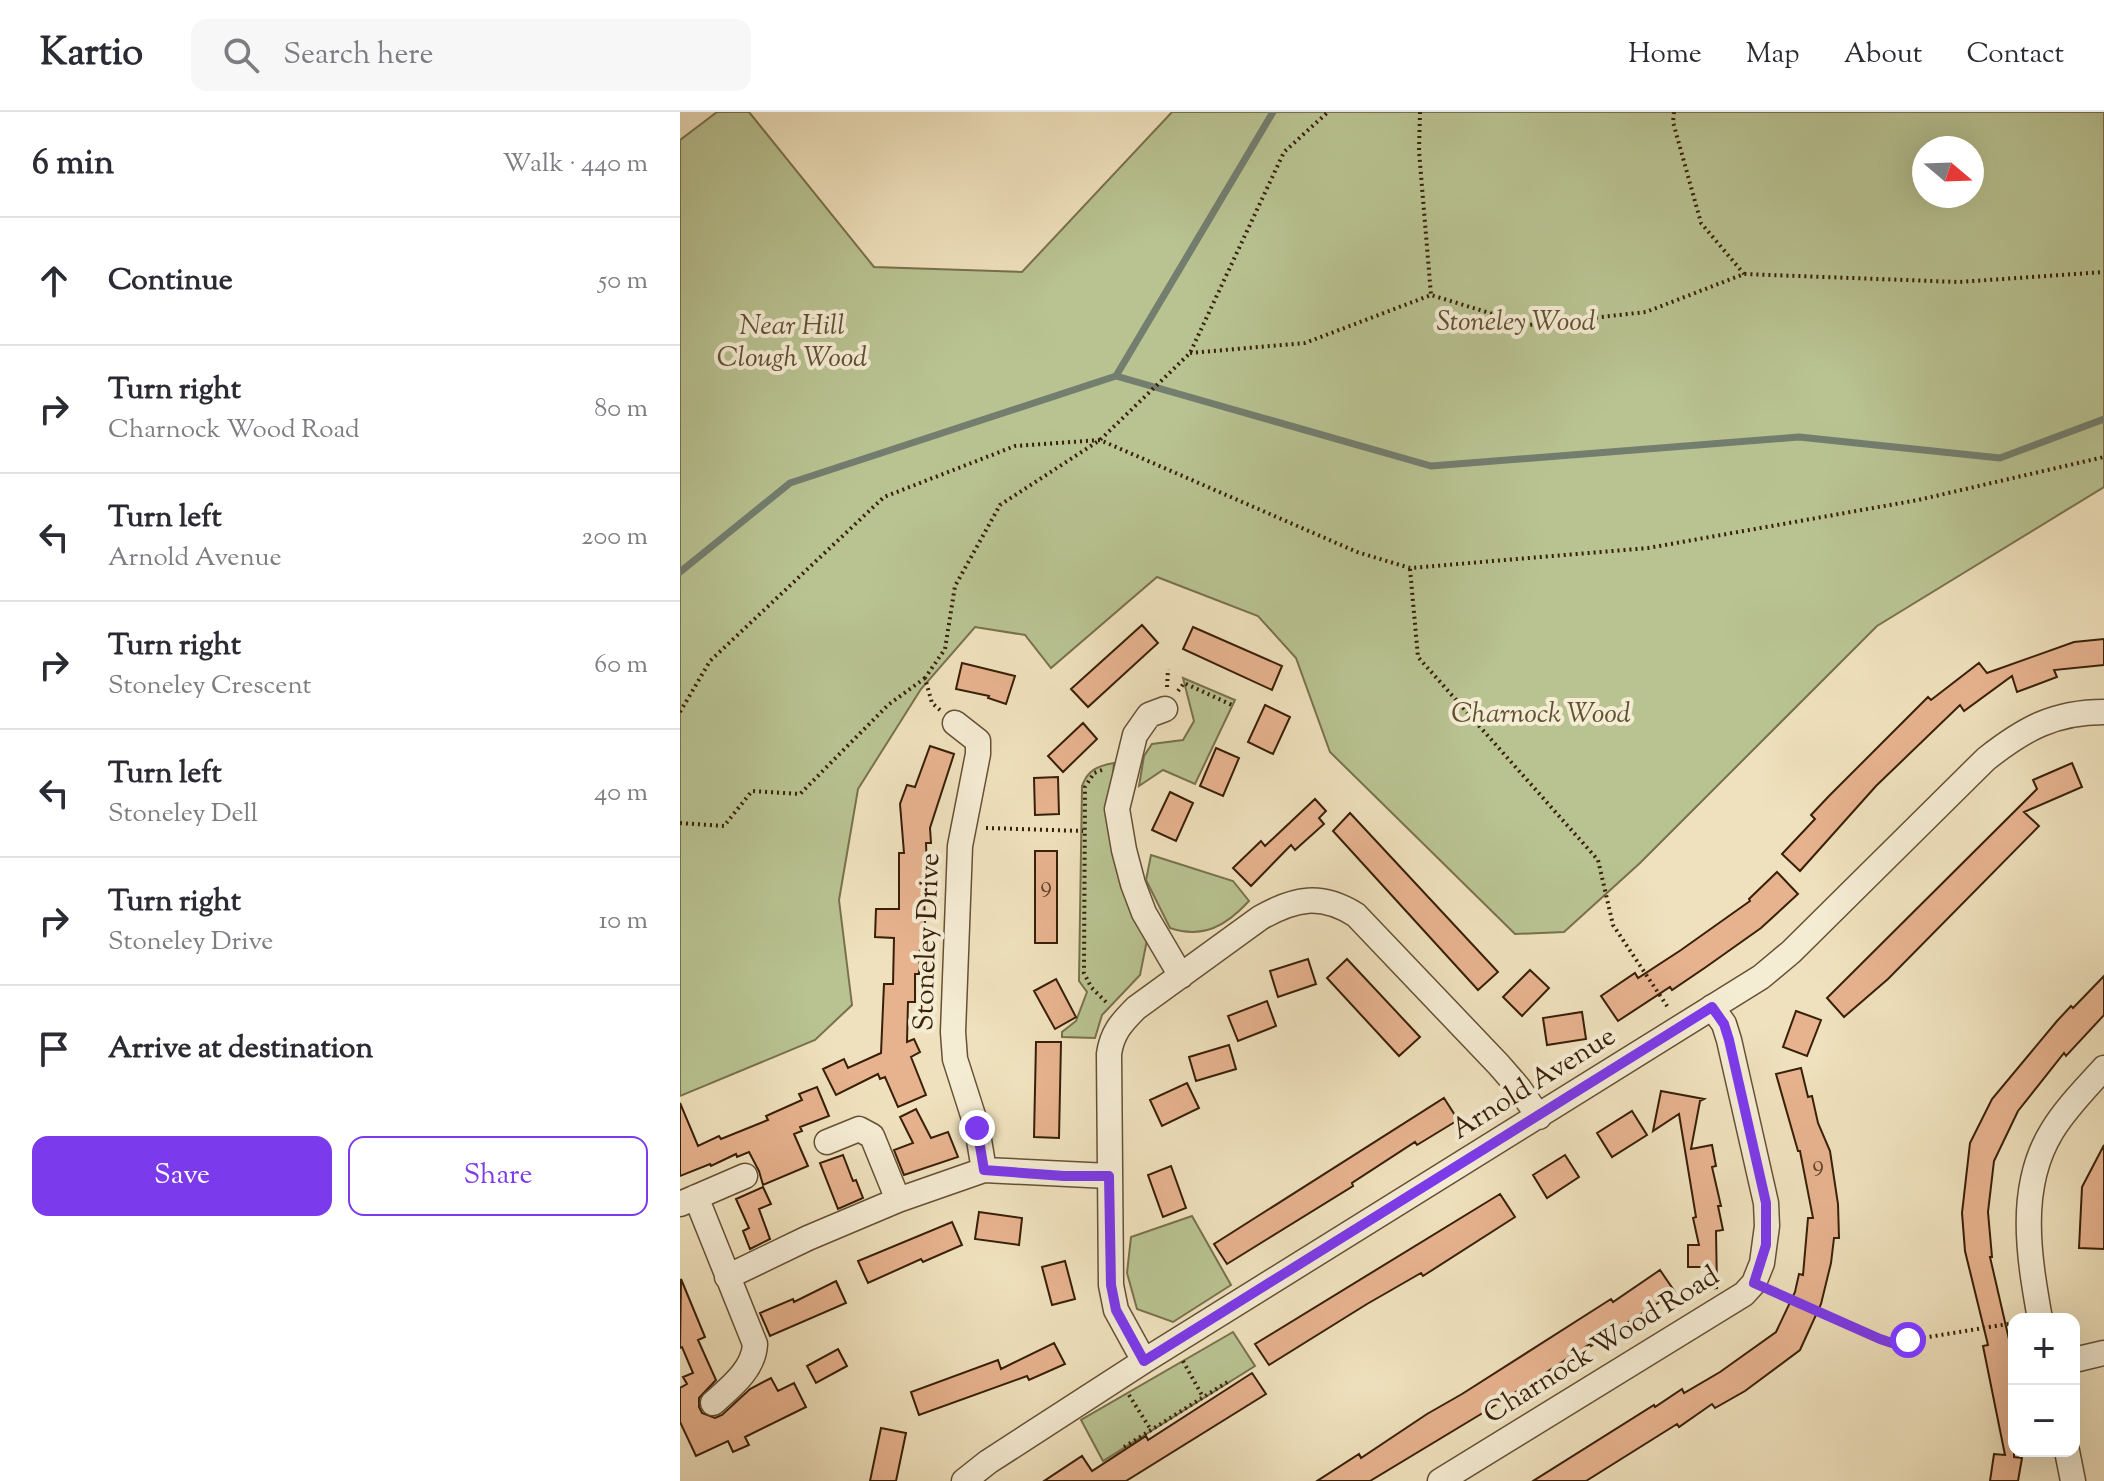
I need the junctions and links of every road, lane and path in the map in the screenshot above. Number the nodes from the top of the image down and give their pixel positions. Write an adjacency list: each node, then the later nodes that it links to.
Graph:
1 (1328, 112): 7 (path)
2 (1420, 112): 6 (path)
3 (1674, 112): 5 (path)
4 (2104, 272): 5 (path)
5 (1744, 274): 6 (path)
6 (1431, 295): 7 (path)
7 (1190, 353): 8 (path)
8 (1100, 440): 10 (path); 11 (path); 14 (path)
9 (2104, 457): 10 (path)
10 (1410, 568): 24 (path)
11 (925, 678): 16 (path); 18 (path)
12 (1232, 705): 13 (path)
13 (1165, 709): 17 (street)
14 (680, 712)
15 (2104, 712): 22 (street, Arnold Avenue)
16 (955, 723): 19 (street, Stoneley Drive)
17 (1124, 773): 20 (path); 21 (street)
18 (680, 823)
19 (964, 827): 20 (path); 28 (street, Stoneley Drive)
20 (1083, 831): 23 (path)
21 (1181, 976): 23 (street); 26 (street)
22 (1712, 1007): 24 (street, Arnold Avenue); 34 (street, Charnock Wood Road)
23 (1125, 1019): 30 (street)
24 (1681, 1027): 26 (street, Arnold Avenue)
25 (2104, 1068): 35 (street)
26 (1539, 1117): 37 (street, Arnold Avenue)
27 (827, 1142): 32 (street)
28 (984, 1170): 30 (street); 32 (street)
29 (745, 1176): 31 (street)
30 (1109, 1176): 40 (street)
31 (688, 1200): 33 (street)
32 (898, 1200): 33 (street)
33 (727, 1277): 44 (street)
34 (1754, 1283): 36 (path); 49 (street, Charnock Wood Road)
35 (2039, 1313)
36 (2008, 1324)
37 (1174, 1343): 40 (street, Arnold Avenue); 43 (path)
38 (2104, 1353): 39 (street)
39 (2080, 1359)
40 (1144, 1361): 41 (street, Arnold Avenue)
41 (1119, 1377): 45 (path); 48 (street, Arnold Avenue)
42 (1229, 1381): 43 (path)
43 (1203, 1397): 45 (path)
44 (713, 1403)
45 (1151, 1430): 46 (path)
46 (1124, 1447)
47 (2068, 1457): 50 (street)
48 (964, 1481)
49 (1440, 1481)
50 (2073, 1481)

